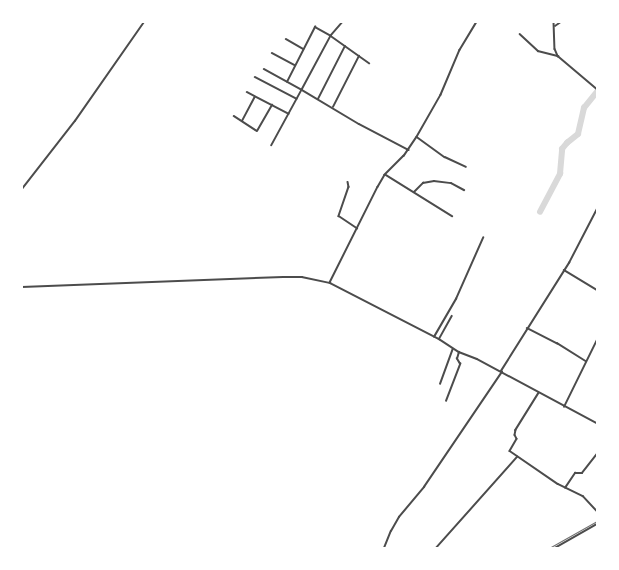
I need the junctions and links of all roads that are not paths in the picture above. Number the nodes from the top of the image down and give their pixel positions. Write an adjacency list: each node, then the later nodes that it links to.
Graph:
1 (144, 22): 37 (street)
2 (342, 22): 8 (street)
3 (477, 22): 31 (street)
4 (554, 22): 6 (street)
5 (561, 22): 6 (street)
6 (555, 26): 14 (street)
7 (520, 34): 14 (street)
8 (331, 36): 10 (street); 11 (street); 21 (street)
9 (286, 39): 11 (street)
10 (345, 46): 13 (street); 25 (street)
11 (304, 49): 16 (street)
12 (272, 52): 16 (street)
13 (359, 56): 15 (street); 27 (street)
14 (558, 56): 20 (street)
15 (370, 64)
16 (295, 65): 19 (street)
17 (264, 69): 19 (street)
18 (255, 77): 24 (street)
19 (287, 82): 21 (street)
20 (597, 88)
21 (302, 90): 24 (street); 25 (street)
22 (247, 92): 23 (street)
23 (255, 97): 26 (street); 30 (street)
24 (297, 99): 28 (street)
25 (318, 99): 27 (street)
26 (272, 105): 28 (street); 30 (street)
27 (332, 107): 33 (street)
28 (289, 114): 32 (street)
29 (234, 116): 30 (street)
30 (242, 122)
31 (417, 137): 33 (street); 34 (street)
32 (272, 144)
33 (409, 150): 35 (street)
34 (466, 167)
35 (385, 175): 39 (street); 42 (street)
36 (348, 182): 42 (street)
37 (22, 189)
38 (464, 190): 39 (street)
39 (414, 192): 41 (street)
40 (597, 210): 44 (street)
41 (452, 216)
42 (357, 228): 45 (street)
43 (483, 238): 50 (street)
44 (564, 270): 47 (street); 49 (street)
45 (330, 283): 46 (street); 50 (street)
46 (22, 286)
47 (597, 290)
48 (452, 316): 51 (street)
49 (527, 328): 55 (street); 56 (street)
50 (434, 337): 51 (street)
51 (439, 339): 53 (street)
52 (597, 340): 55 (street)
53 (453, 349): 54 (street); 57 (street)
54 (459, 352): 56 (street); 59 (street)
55 (586, 361): 60 (street)
56 (501, 372): 58 (street); 67 (street)
57 (440, 384)
58 (539, 393): 60 (street); 63 (street)
59 (446, 401)
60 (564, 407): 61 (street)
61 (597, 424)
62 (597, 454): 64 (street)
63 (517, 458): 64 (street); 68 (street)
64 (566, 488): 65 (street)
65 (597, 511)
66 (597, 524): 69 (street)
67 (384, 548)
68 (436, 548)
69 (555, 548)

